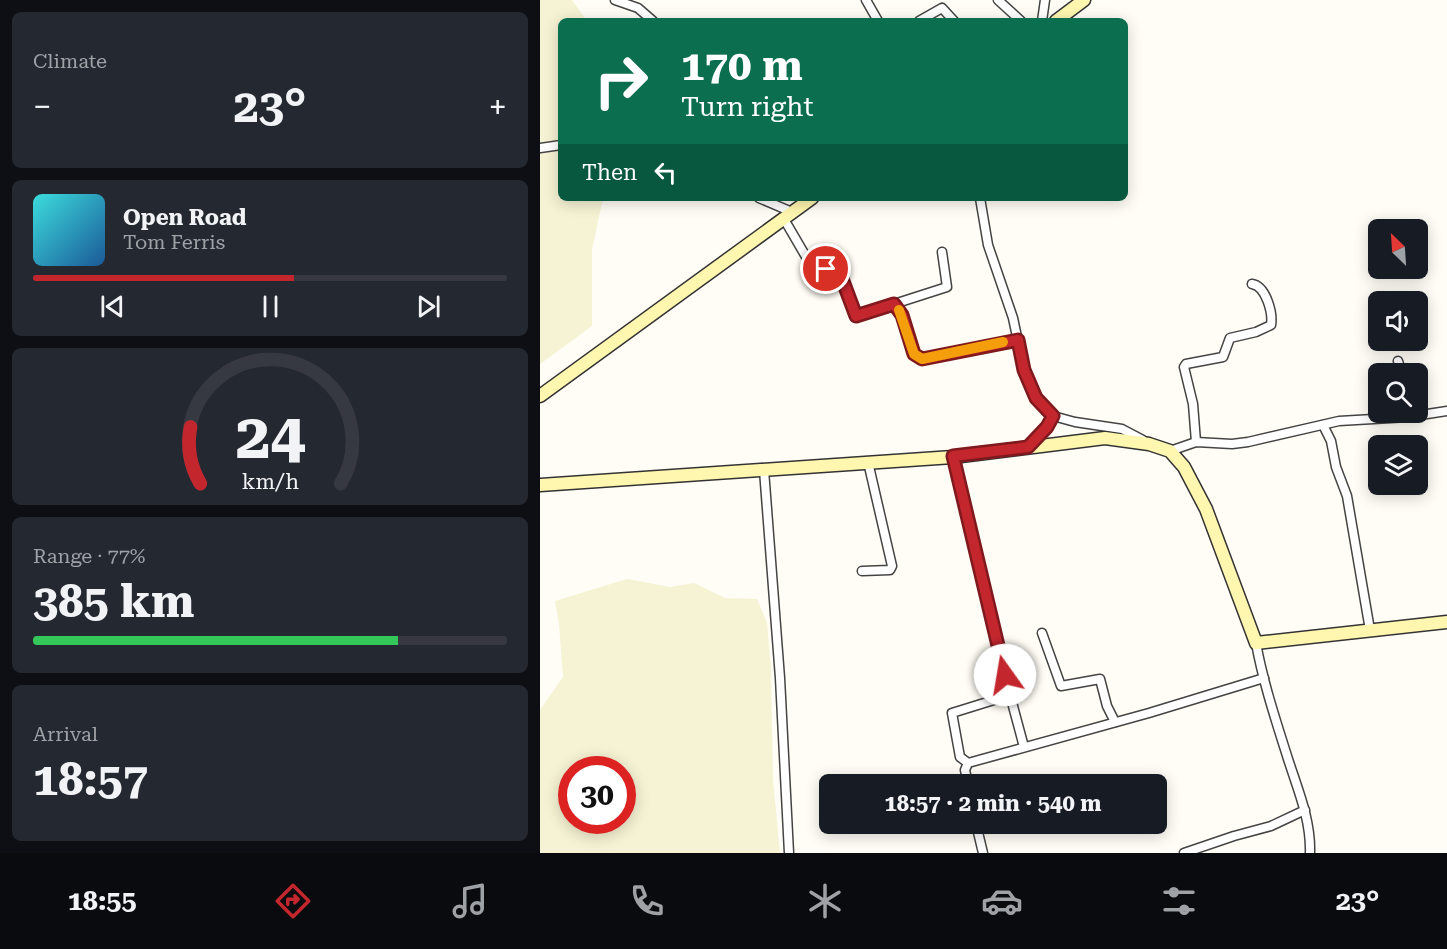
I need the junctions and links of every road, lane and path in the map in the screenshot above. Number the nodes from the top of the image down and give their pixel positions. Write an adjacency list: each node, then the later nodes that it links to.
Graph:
1 (615, 0): 6 (street)
2 (866, 0): 7 (street)
3 (998, 0): 10 (street)
4 (1045, 0): 11 (street)
5 (1084, 0): 12 (main road)
6 (650, 18)
7 (876, 18)
8 (924, 18): 9 (street)
9 (951, 18)
10 (1018, 18)
11 (1042, 18)
12 (1060, 18)
13 (558, 145): 14 (street)
14 (540, 148)
15 (764, 201): 18 (street)
16 (808, 201): 18 (main road)
17 (981, 201): 22 (street)
18 (788, 215): 21 (street); 23 (main road)
19 (942, 252): 21 (street)
20 (1252, 284): 29 (street)
21 (894, 304): 22 (street)
22 (1018, 340): 26 (street)
23 (540, 396)
24 (1447, 411): 25 (street)
25 (1428, 412)
26 (1053, 416): 30 (street); 31 (street)
27 (1368, 418): 28 (street)
28 (1323, 425): 29 (street); 39 (street)
29 (1196, 442): 32 (street)
30 (1149, 444): 31 (main road); 32 (main road)
31 (1028, 447): 33 (main road)
32 (1170, 451): 41 (main road)
33 (953, 456): 34 (main road); 43 (street)
34 (868, 462): 35 (main road); 37 (street)
35 (764, 470): 36 (main road); 51 (street)
36 (540, 485)
37 (862, 571)
38 (1447, 622): 39 (main road)
39 (1370, 630): 41 (main road)
40 (1042, 633): 44 (street)
41 (1256, 643): 42 (street)
42 (1264, 678): 44 (street); 48 (street)
43 (1010, 695): 45 (street); 46 (street)
44 (1115, 722): 45 (street)
45 (1024, 747): 46 (street)
46 (968, 763): 47 (street)
47 (966, 774)
48 (1305, 810): 50 (street); 53 (street)
49 (978, 834): 52 (street)
50 (1189, 852)
51 (789, 853)
52 (983, 853)
53 (1310, 853)

